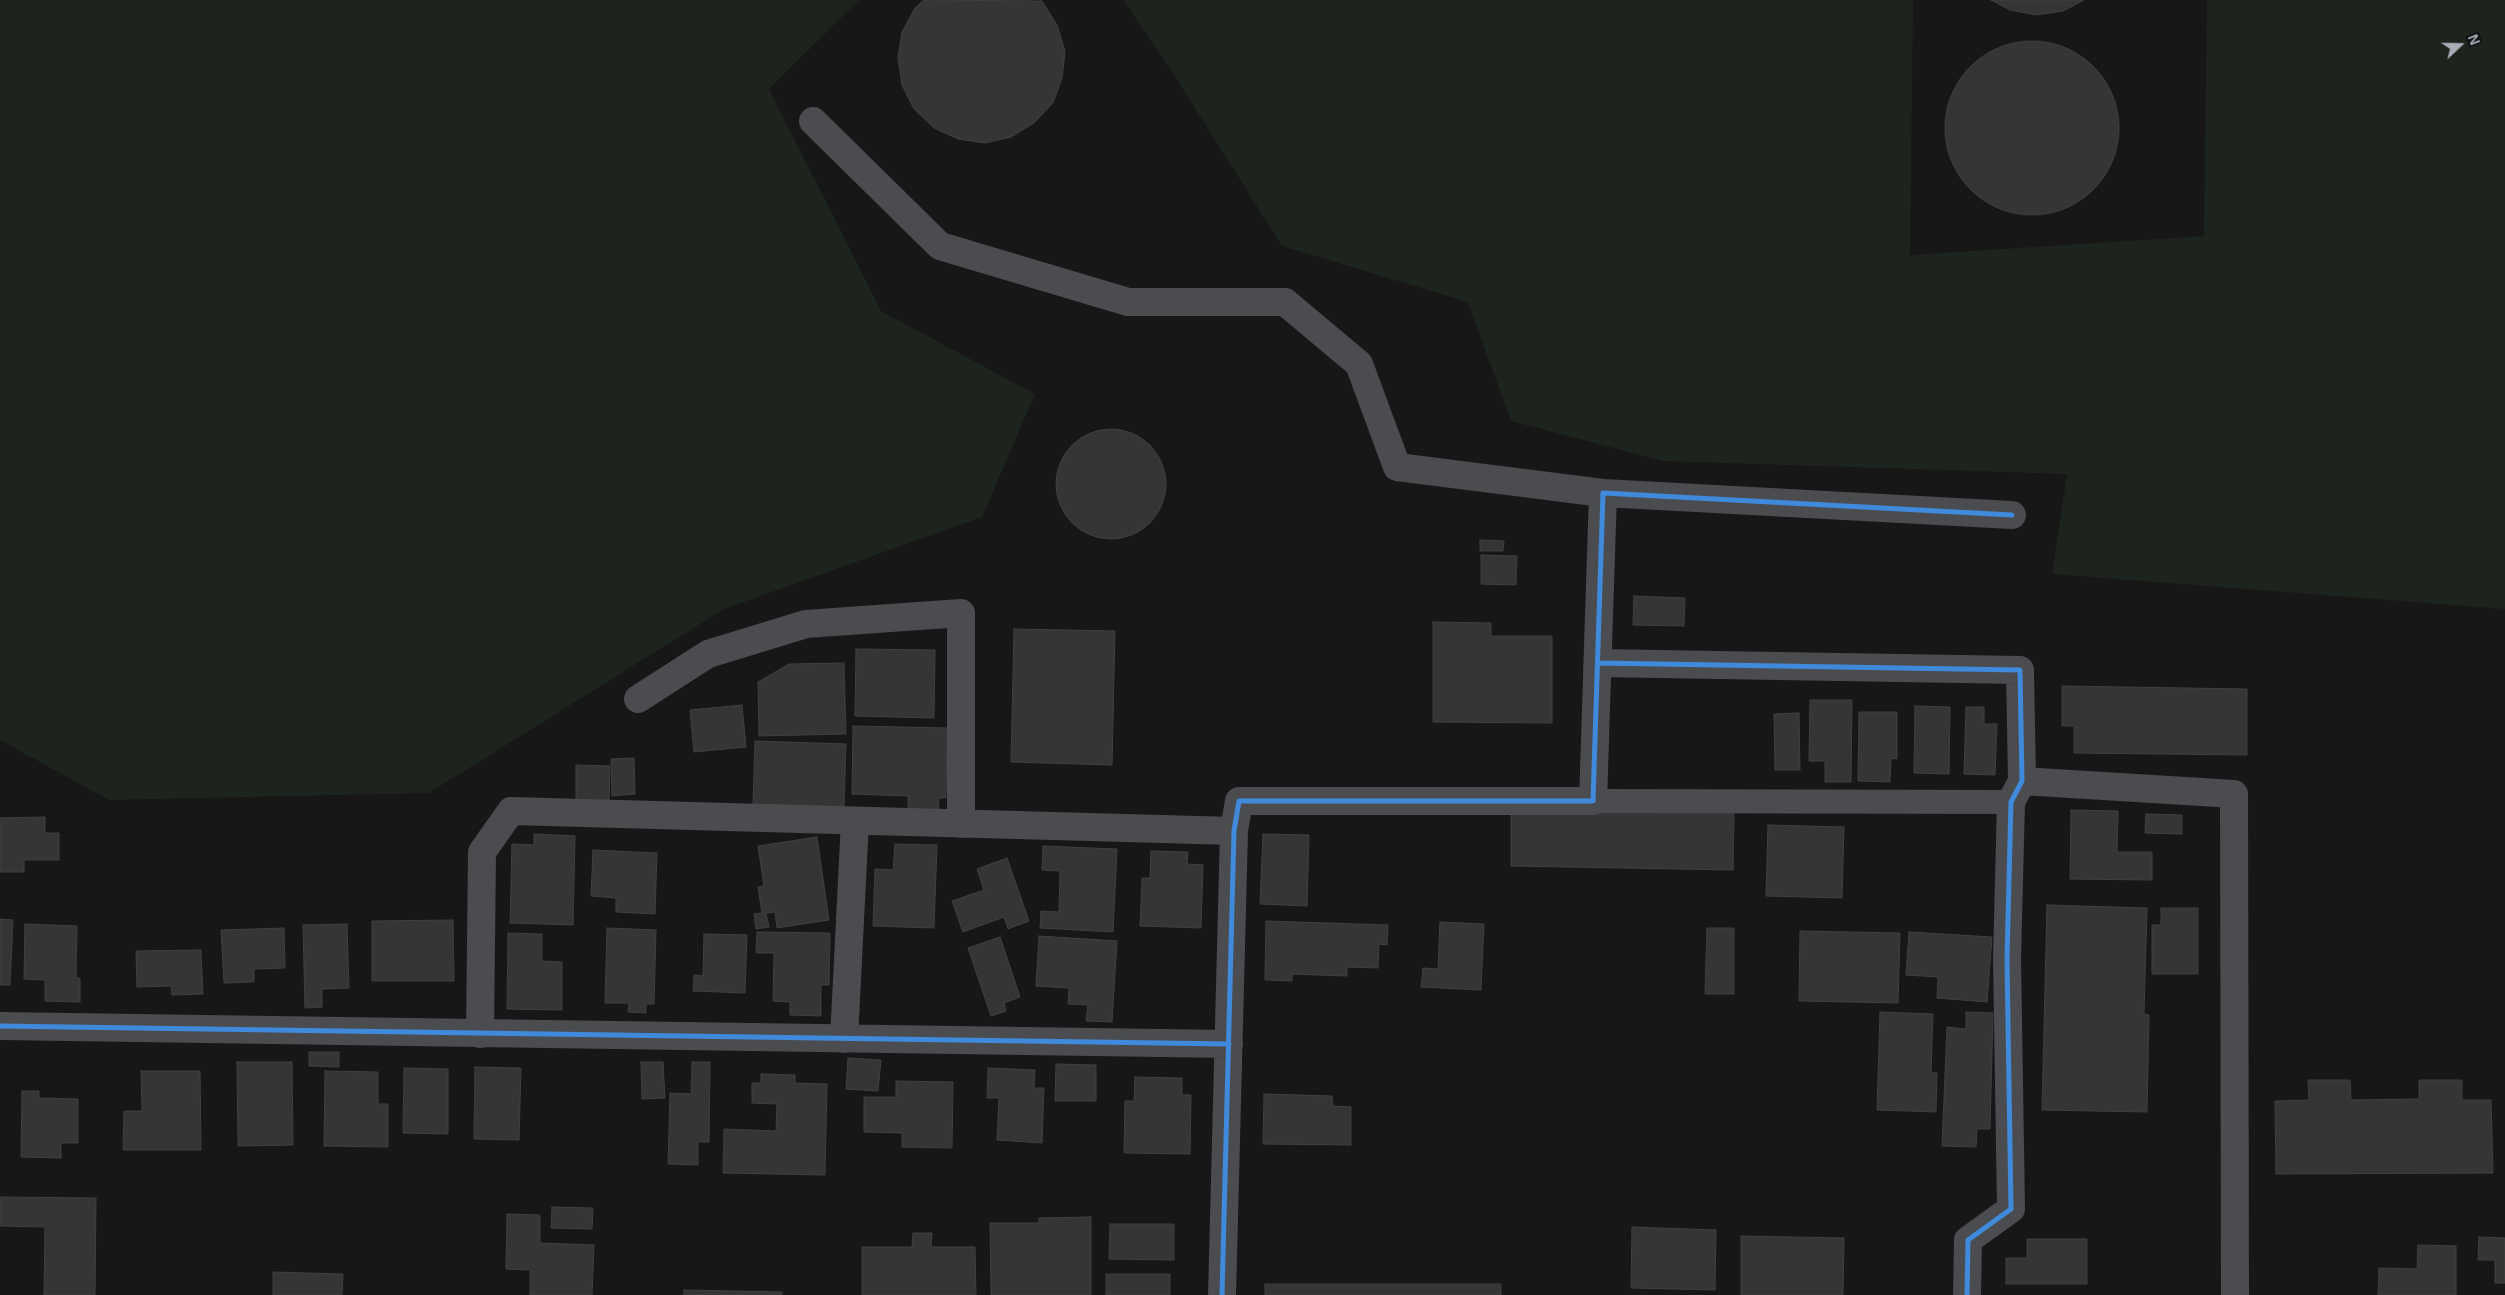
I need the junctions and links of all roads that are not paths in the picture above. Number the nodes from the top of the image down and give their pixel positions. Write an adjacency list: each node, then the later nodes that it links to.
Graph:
1 (813, 121): 2 (street)
2 (1603, 493): 3 (street); 4 (street)
3 (2012, 515)
4 (1598, 663): 6 (street); 7 (street)
5 (638, 699): 9 (street)
6 (2016, 792): 7 (lane); 16 (street); 17 (street)
7 (1593, 801): 10 (street)
8 (855, 821): 9 (street); 12 (street); 13 (street)
9 (961, 824): 10 (street)
10 (1234, 831): 14 (street)
11 (0, 1026): 12 (street)
12 (480, 1034): 13 (street)
13 (844, 1039): 14 (street)
14 (1229, 1044): 15 (street)
15 (1222, 1295)
16 (1967, 1295)
17 (2235, 1295)

